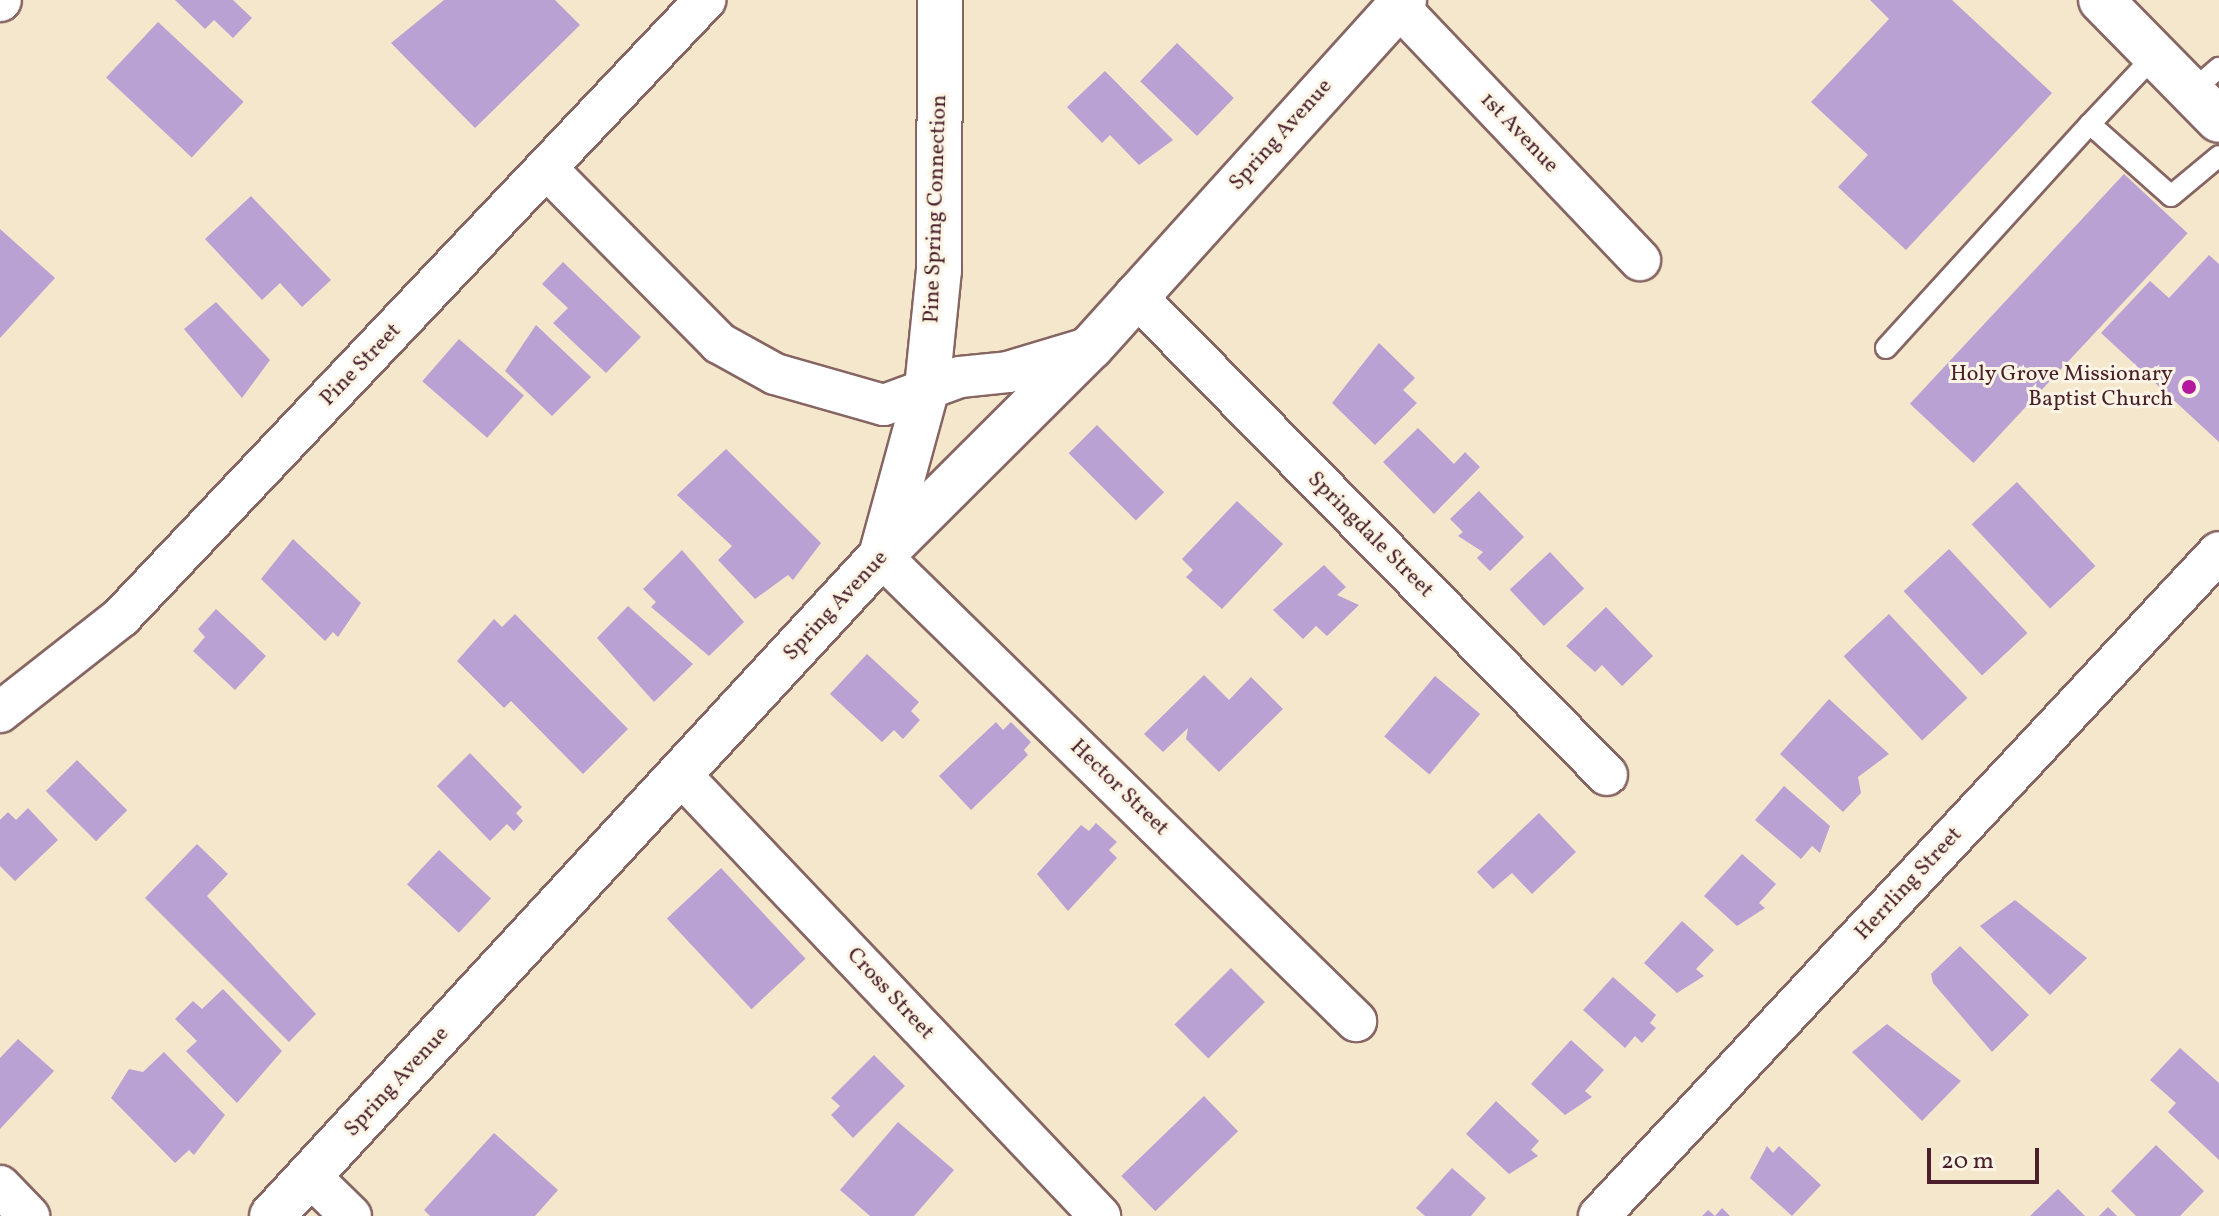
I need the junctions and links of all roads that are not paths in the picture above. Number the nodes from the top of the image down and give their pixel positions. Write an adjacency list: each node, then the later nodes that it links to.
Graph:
1 (705, 0): 9 (street, Pine Street)
2 (940, 0): 14 (street, Pine Spring Connection)
3 (2101, 0): 5 (street)
4 (1401, 3): 10 (street, 1st Avenue); 11 (street, Spring Avenue)
5 (2155, 55): 6 (street); 7 (lane)
6 (2210, 93)
7 (2090, 124): 8 (lane); 13 (lane)
8 (2219, 156)
9 (547, 169): 14 (street); 17 (street, Pine Street)
10 (1640, 260)
11 (1135, 295): 12 (street, Spring Avenue); 19 (street, Springdale Street)
12 (1091, 347): 14 (street); 16 (street, Spring Avenue)
13 (1886, 348)
14 (927, 388): 16 (street, Pine Spring Connection)
15 (2219, 552): 27 (street, Herrling Street)
16 (881, 556): 18 (street, Spring Avenue); 20 (street, Hector Street)
17 (0, 712)
18 (680, 774): 21 (street, Spring Avenue); 26 (street, Cross Street)
19 (1607, 775)
20 (1356, 1021)
21 (310, 1176): 24 (street, Spring Avenue); 25 (street)
22 (0, 1186): 23 (street)
23 (29, 1216)
24 (272, 1216)
25 (351, 1216)
26 (1100, 1216)
27 (1599, 1216)

